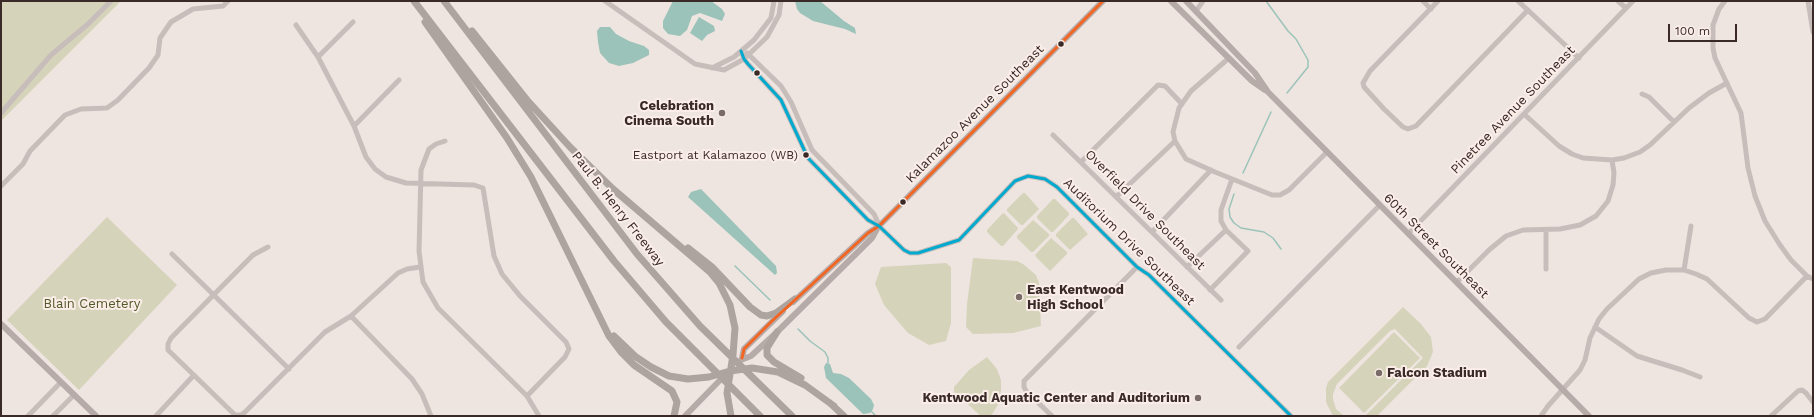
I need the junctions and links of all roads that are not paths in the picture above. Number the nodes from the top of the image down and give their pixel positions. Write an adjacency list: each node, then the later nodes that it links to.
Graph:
1 (111, 1): 43 (street)
2 (228, 1): 56 (street)
3 (410, 1): 77 (highway)
4 (414, 1): 109 (highway)
5 (444, 1): 110 (highway, Paul B. Henry Freeway)
6 (448, 1): 59 (highway)
7 (605, 1): 37 (street)
8 (774, 1): 31 (street)
9 (781, 1): 32 (street)
10 (1102, 1): 60 (main road, Kalamazoo Avenue Southeast)
11 (1171, 1): 26 (main road, 60th Street Southeast)
12 (1186, 1): 25 (main road, 60th Street Southeast)
13 (1203, 1): 25 (street)
14 (1423, 1): 23 (street)
15 (1438, 1): 23 (street)
16 (1518, 1): 24 (street)
17 (1618, 1): 22 (street)
18 (1633, 1): 22 (street, Pinetree Avenue Southeast)
19 (1725, 1): 39 (street)
20 (1805, 1): 21 (street)
21 (1808, 1): 30 (street)
22 (1626, 8): 35 (street, Pinetree Avenue Southeast)
23 (1431, 9): 24 (street)
24 (1528, 10): 35 (street)
25 (1196, 11): 28 (main road, 60th Street Southeast)
26 (1187, 17): 28 (main road); 34 (main road, 60th Street Southeast)
27 (353, 22): 33 (street)
28 (1207, 22): 40 (main road, 60th Street Southeast)
29 (296, 25): 33 (street)
30 (1813, 32)
31 (741, 51): 32 (street); 36 (street); 37 (street)
32 (749, 54): 36 (street); 60 (street)
33 (318, 57): 46 (street)
34 (1229, 58): 40 (main road, 60th Street Southeast); 42 (street)
35 (1578, 58): 44 (street, Pinetree Avenue Southeast)
36 (744, 59): 37 (street); 60 (street)
37 (712, 68)
38 (399, 80): 46 (street)
39 (1727, 83): 45 (street); 73 (street)
40 (1268, 92): 50 (main road, 60th Street Southeast)
41 (1642, 94): 45 (street)
42 (1182, 104): 49 (street); 52 (street)
43 (1, 113)
44 (1524, 114): 51 (street); 65 (street, Pinetree Avenue Southeast)
45 (1674, 122): 51 (street)
46 (354, 126): 55 (street)
47 (1053, 135): 52 (street, Overfield Drive Southeast)
48 (445, 141): 55 (street)
49 (1175, 141): 53 (street); 57 (street)
50 (1327, 152): 54 (street); 58 (main road, 60th Street Southeast)
51 (1612, 160): 63 (street)
52 (1081, 162): 57 (street, Overfield Drive Southeast)
53 (1211, 170): 54 (street); 64 (street)
54 (1232, 179): 62 (street)
55 (421, 183): 68 (street); 94 (street)
56 (1, 186)
57 (1116, 197): 64 (street, Overfield Drive Southeast)
58 (1380, 205): 65 (main road, 60th Street Southeast); 85 (street)
59 (654, 224): 79 (highway); 88 (highway)
60 (879, 226): 69 (street, Auditorium Drive Southeast); 79 (main road, Kalamazoo Avenue Southeast); 84 (main road, Kalamazoo Avenue Southeast)
61 (1691, 226): 72 (street)
62 (1226, 230): 70 (street); 76 (street)
63 (1546, 230): 71 (street); 75 (street)
64 (1152, 232): 70 (street, Overfield Drive Southeast)
65 (1408, 234): 75 (main road, 60th Street Southeast)
66 (268, 247): 78 (street)
67 (172, 254): 78 (street)
68 (420, 267): 81 (street); 94 (street)
69 (1137, 267): 112 (street); 113 (street, Auditorium Drive Southeast)
70 (1187, 267): 76 (street, Overfield Drive Southeast)
71 (1546, 269)
72 (1684, 270): 73 (street); 83 (street)
73 (1807, 276): 74 (street)
74 (1813, 279)
75 (1457, 282): 92 (main road, 60th Street Southeast)
76 (1210, 290): 80 (street, Overfield Drive Southeast)
77 (587, 291): 88 (highway); 106 (highway)
78 (213, 295): 87 (street); 89 (street)
79 (795, 300): 86 (main road, Kalamazoo Avenue Southeast)
80 (1221, 300)
81 (351, 316): 87 (street); 103 (street)
82 (1, 324): 91 (main road)
83 (1595, 327): 90 (street); 92 (street)
84 (777, 332): 86 (main road, Kalamazoo Avenue Southeast); 96 (highway)
85 (1239, 347)
86 (742, 358): 88 (main road, Kalamazoo Avenue Southeast)
87 (289, 369): 98 (street)
88 (730, 371): 96 (highway); 107 (main road, Kalamazoo Avenue Southeast); 108 (highway)
89 (194, 375): 98 (street); 102 (street)
90 (1700, 377)
91 (61, 382): 93 (main road); 99 (street)
92 (1563, 389): 114 (street); 115 (main road, 60th Street Southeast)
93 (74, 395): 100 (street); 101 (main road)
94 (526, 396): 97 (street)
95 (1813, 402): 116 (street)
96 (834, 406): 111 (highway)
97 (533, 407): 104 (street); 105 (street)
98 (240, 415)
99 (28, 416)
100 (53, 416)
101 (96, 416)
102 (156, 416)
103 (431, 416)
104 (533, 416)
105 (539, 416)
106 (674, 416)
107 (685, 416)
108 (731, 416)
109 (760, 416)
110 (792, 416)
111 (844, 416)
112 (1052, 416)
113 (1291, 416)
114 (1541, 416)
115 (1589, 416)
116 (1771, 416)

